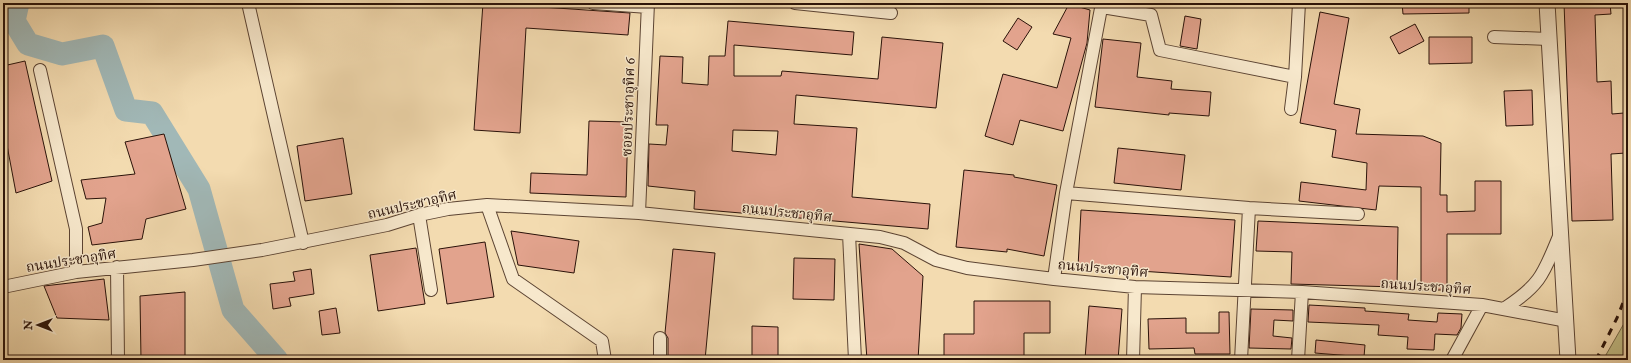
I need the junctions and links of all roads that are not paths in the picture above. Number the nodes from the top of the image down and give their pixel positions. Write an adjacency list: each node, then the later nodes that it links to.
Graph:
1 (248, 3): 22 (street)
2 (593, 3): 6 (street)
3 (795, 3): 8 (street)
4 (1299, 3): 12 (street)
5 (1547, 3): 10 (street)
6 (648, 5): 17 (street, ซอยประชาอุทิศ 6)
7 (1102, 5): 12 (street); 14 (street)
8 (891, 13)
9 (1494, 37): 10 (street)
10 (1548, 40): 20 (street)
11 (40, 70): 24 (street)
12 (1295, 77): 13 (street)
13 (1291, 109)
14 (1066, 193): 16 (street); 25 (street)
15 (487, 205): 17 (street, ถนนประชาอุทิศ); 19 (street, ถนนประชาอุทิศ); 36 (street)
16 (1249, 208): 18 (street); 29 (street)
17 (639, 212): 21 (street, ถนนประชาอุทิศ)
18 (1358, 214)
19 (419, 215): 22 (street, ถนนประชาอุทิศ); 28 (street)
20 (1562, 230): 32 (street); 33 (street)
21 (849, 234): 25 (street, ถนนประชาอุทิศ); 38 (street)
22 (303, 243): 23 (street, ถนนประชาอุทิศ)
23 (117, 267): 24 (street, ถนนประชาอุทิศ); 35 (street)
24 (76, 272): 26 (street, ถนนประชาอุทิศ)
25 (1054, 279): 27 (street, ถนนประชาอุทิศ)
26 (3, 287)
27 (1135, 287): 29 (street, ถนนประชาอุทิศ); 39 (street)
28 (431, 290)
29 (1244, 291): 30 (street, ถนนประชาอุทิศ); 40 (street)
30 (1302, 292): 31 (street, ถนนประชาอุทิศ); 42 (street)
31 (1482, 305): 32 (street, ถนนประชาอุทิศ); 43 (street)
32 (1505, 308): 33 (street, ถนนประชาอุทิศ)
33 (1567, 321): 44 (street)
34 (660, 338): 37 (street)
35 (118, 360)
36 (604, 360)
37 (660, 360)
38 (855, 360)
39 (1133, 360)
40 (1241, 360): 41 (street)
41 (1253, 360)
42 (1298, 360)
43 (1452, 360)
44 (1568, 360)

